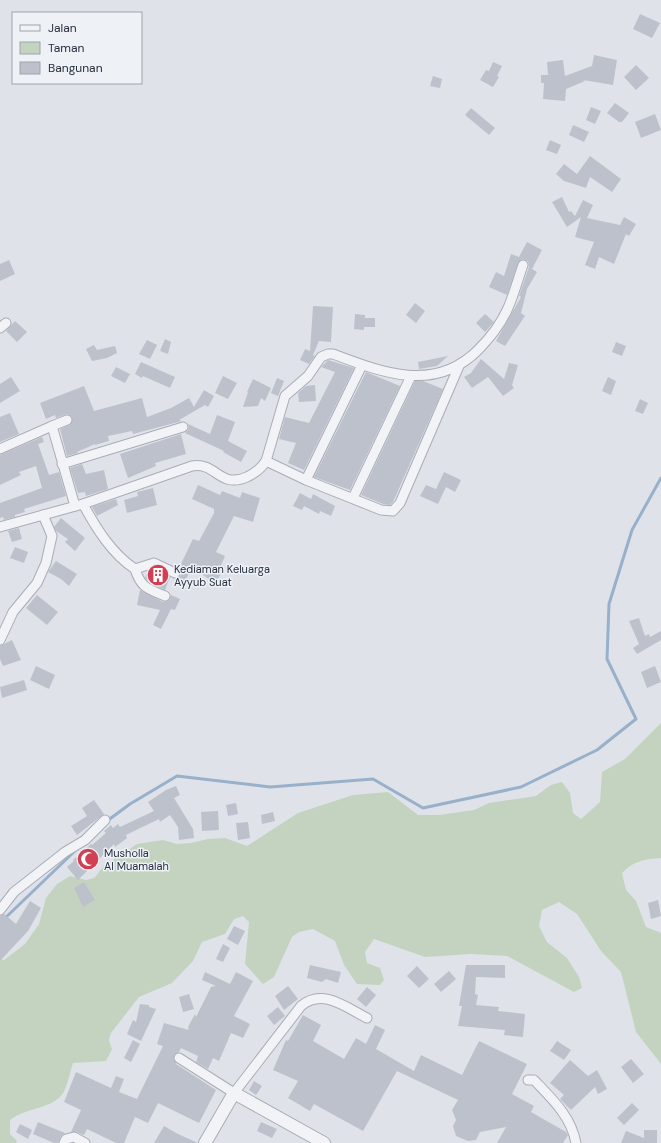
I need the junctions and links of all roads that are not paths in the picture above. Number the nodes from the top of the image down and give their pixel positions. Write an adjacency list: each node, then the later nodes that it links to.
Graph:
1 (523, 265): 3 (street)
2 (362, 365): 4 (street); 9 (street); 11 (street)
3 (459, 366): 4 (street); 12 (street)
4 (410, 376): 12 (street)
5 (67, 420): 6 (street)
6 (52, 426): 8 (street); 10 (street)
7 (183, 427): 10 (street)
8 (0, 449)
9 (266, 461): 11 (street); 13 (street)
10 (62, 464): 13 (street)
11 (306, 480): 12 (street)
12 (353, 498)
13 (79, 505): 14 (street); 16 (street)
14 (43, 515): 15 (street); 19 (street)
15 (0, 527)
16 (135, 569): 17 (street); 18 (street)
17 (175, 573)
18 (165, 596)
19 (0, 640)
20 (105, 820): 21 (street)
21 (0, 910)
22 (366, 1018): 25 (street)
23 (179, 1058): 25 (street)
24 (528, 1080): 30 (street)
25 (234, 1092): 28 (street); 29 (street)
26 (65, 1141): 27 (street)
27 (85, 1143)
28 (205, 1143)
29 (324, 1143)
30 (576, 1143)

